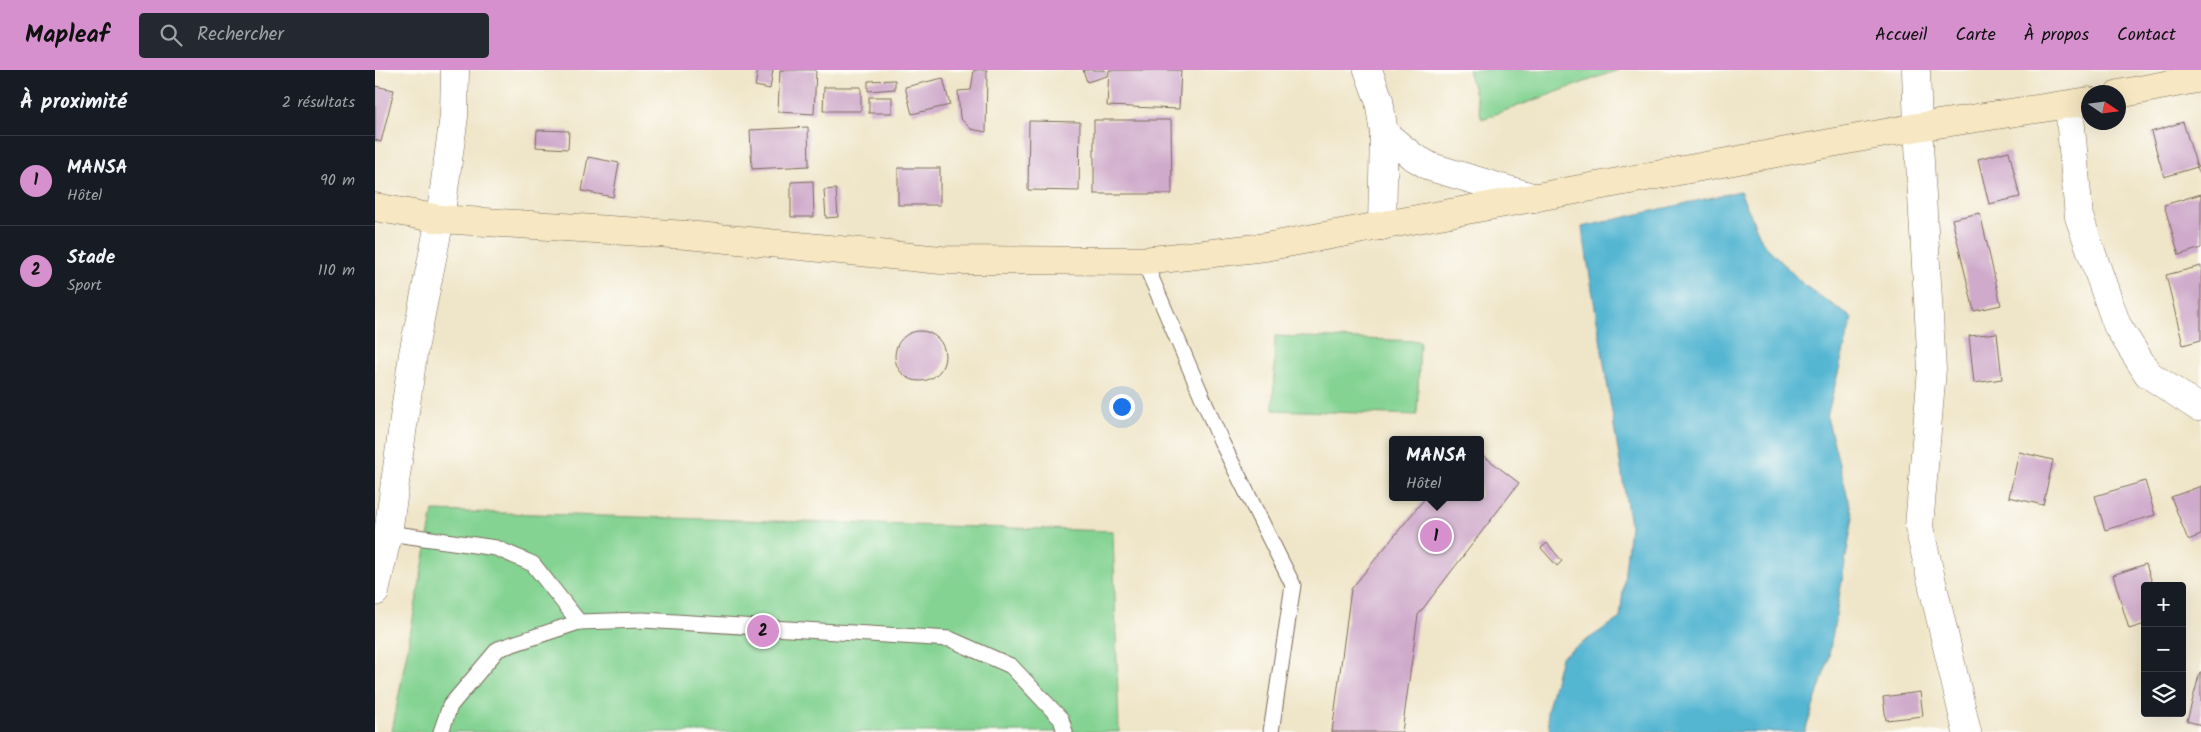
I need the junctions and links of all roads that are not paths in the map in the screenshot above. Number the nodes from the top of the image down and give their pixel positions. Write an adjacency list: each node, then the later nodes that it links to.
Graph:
1 (455, 70): 11 (street)
2 (1368, 70): 8 (street)
3 (1917, 70): 7 (street)
4 (2183, 77): 5 (main road)
5 (2126, 92)
6 (2079, 103): 7 (main road); 14 (street)
7 (1918, 127): 9 (main road); 21 (street)
8 (1384, 133): 9 (street); 12 (street)
9 (1535, 198): 12 (main road)
10 (375, 207): 11 (main road)
11 (440, 219): 13 (main road); 15 (street)
12 (1382, 226): 13 (main road)
13 (1144, 261): 20 (lane)
14 (2198, 407)
15 (388, 533): 16 (street); 17 (lane)
16 (375, 592)
17 (579, 622): 18 (lane); 19 (lane)
18 (441, 732)
19 (1065, 732)
20 (1271, 732)
21 (1967, 732)

